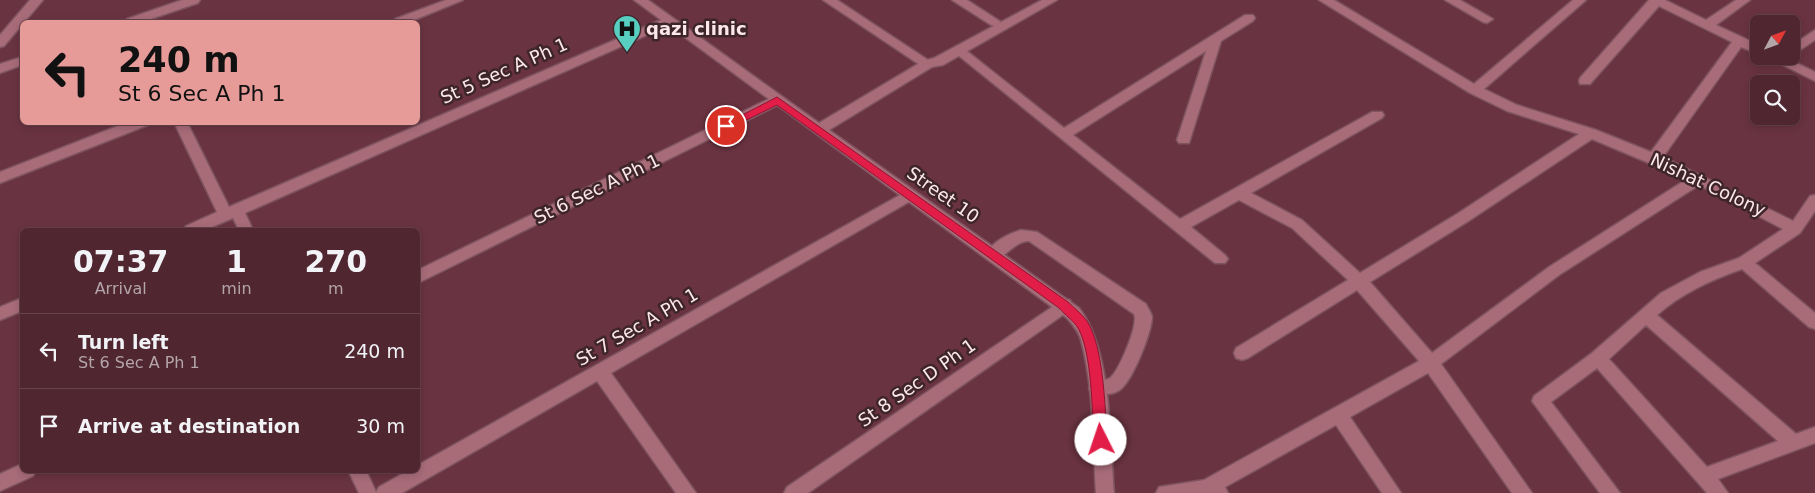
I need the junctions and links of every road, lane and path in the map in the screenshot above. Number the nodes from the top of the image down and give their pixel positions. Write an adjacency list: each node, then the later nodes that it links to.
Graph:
1 (36, 0): 24 (street)
2 (194, 0): 16 (street)
3 (457, 0): 17 (street)
4 (640, 0): 18 (street, Street 10)
5 (828, 0): 29 (street)
6 (958, 0): 19 (street)
7 (1035, 0): 19 (street)
8 (1051, 0): 27 (street)
9 (1325, 0): 34 (street, Nishat Colony)
10 (1450, 0): 15 (street)
11 (1580, 0): 34 (street)
12 (1656, 0): 20 (street); 33 (street)
13 (1744, 0): 20 (street)
14 (1250, 18): 22 (street)
15 (1487, 19)
16 (137, 20)
17 (404, 20)
18 (668, 21): 35 (street, Street 10); 49 (street, St 5 Sec A Ph 1)
19 (995, 22): 29 (street)
20 (1707, 25): 23 (street)
21 (1815, 34): 25 (street)
22 (1214, 41): 41 (street); 42 (street)
23 (1739, 41): 26 (street); 43 (street)
24 (0, 43)
25 (1800, 45)
26 (1750, 46)
27 (960, 51): 29 (street); 41 (street)
28 (20, 62): 31 (street)
29 (928, 64): 39 (street)
30 (1792, 65): 32 (street)
31 (0, 69)
32 (1815, 77)
33 (1585, 81)
34 (1475, 90): 40 (street, Nishat Colony)
35 (777, 100): 39 (street, Street 10); 57 (street, St 6 Sec A Ph 1)
36 (1377, 114): 46 (street)
37 (135, 125): 44 (street)
38 (182, 125): 49 (street)
39 (818, 130): 47 (street, Street 10)
40 (1591, 133): 43 (street, Nishat Colony); 58 (street)
41 (1064, 134): 50 (street)
42 (1184, 140)
43 (1654, 159): 45 (street, Nishat Colony)
44 (0, 178)
45 (1698, 179): 53 (street, Nishat Colony); 66 (street)
46 (1239, 193): 50 (street); 58 (street)
47 (908, 194): 54 (street, Street 10); 67 (street, St 7 Sec A Ph 1)
48 (1815, 200): 53 (street)
49 (231, 212): 51 (street, St 5 Sec A Ph 1); 52 (street)
50 (1179, 227): 55 (street)
51 (195, 228)
52 (244, 228)
53 (1795, 229): 56 (street, Nishat Colony)
54 (993, 255): 60 (street, Street 10); 68 (street)
55 (1220, 260)
56 (1744, 262): 62 (street, Nishat Colony); 63 (street)
57 (420, 276)
58 (1359, 281): 64 (street); 66 (street)
59 (20, 305): 61 (street)
60 (1064, 305): 68 (street, Street 10); 80 (street, St 8 Sec D Ph 1)
61 (0, 314)
62 (1646, 315): 65 (street, Nishat Colony); 71 (street)
63 (1815, 322)
64 (1242, 353)
65 (1598, 358): 74 (street); 85 (street, Nishat Colony)
66 (1431, 363): 69 (street); 84 (street)
67 (600, 372): 78 (street, St 7 Sec A Ph 1); 79 (street)
68 (1097, 388): 81 (street, Street 10)
69 (1339, 415): 76 (street); 83 (street)
70 (1815, 435): 71 (street)
71 (1793, 443): 74 (street)
72 (21, 473): 75 (street)
73 (358, 473): 77 (street)
74 (1704, 476): 86 (street)
75 (0, 483)
76 (1213, 491): 82 (street)
77 (368, 493)
78 (385, 493)
79 (687, 493)
80 (793, 493)
81 (1105, 493)
82 (1165, 493)
83 (1392, 493)
84 (1523, 493)
85 (1611, 493)
86 (1719, 493)

